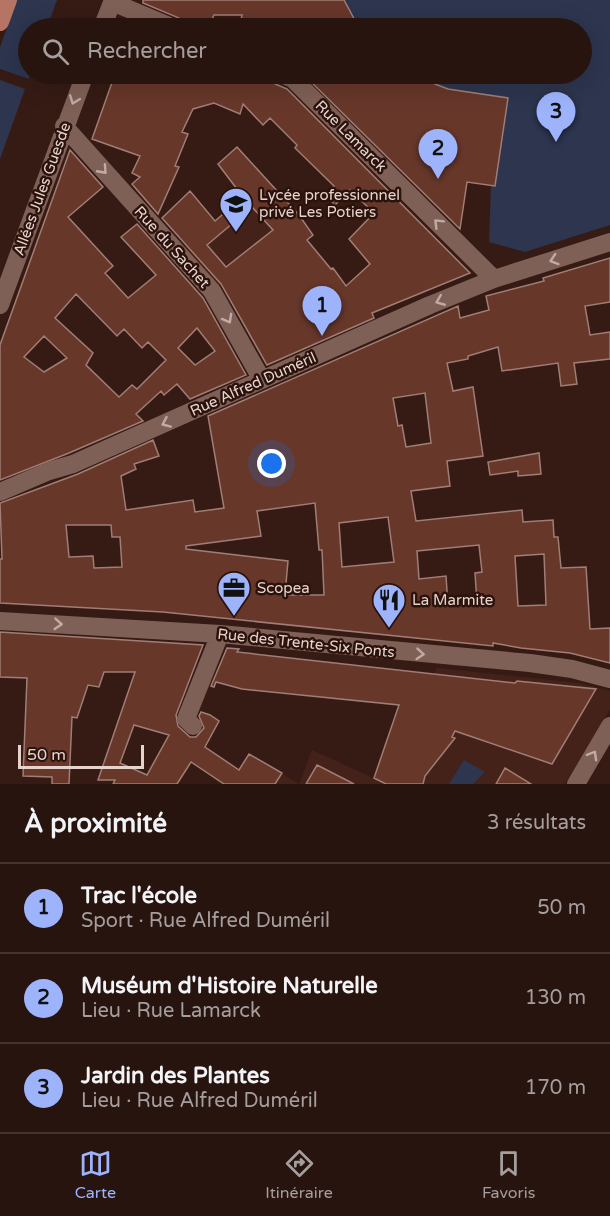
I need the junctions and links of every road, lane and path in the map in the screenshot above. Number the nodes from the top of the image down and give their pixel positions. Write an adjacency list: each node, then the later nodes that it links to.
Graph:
1 (8, 0): 5 (main road)
2 (113, 1): 3 (street); 4 (street)
3 (106, 18)
4 (151, 18)
5 (0, 22)
6 (81, 84): 8 (street, Allées Jules Guesde, one-way to 8)
7 (299, 84): 10 (street, Rue Lamarck, one-way to 7)
8 (64, 126): 11 (street, Allées Jules Guesde); 12 (street, Rue du Sachet, one-way to 12)
9 (610, 242): 10 (street, Rue Alfred Duméril, one-way to 10)
10 (494, 279): 12 (street, Rue Alfred Duméril, one-way to 12)
11 (0, 304)
12 (262, 380): 13 (street, Rue Alfred Duméril, one-way to 13)
13 (0, 492)
14 (0, 621): 15 (street, Rue des Trente-Six Ponts, one-way to 15)
15 (220, 634): 16 (street, Rue des Trente-Six Ponts, one-way to 16); 17 (street)
16 (610, 679)
17 (193, 726)
18 (610, 726): 19 (street, one-way to 18)
19 (576, 784)

